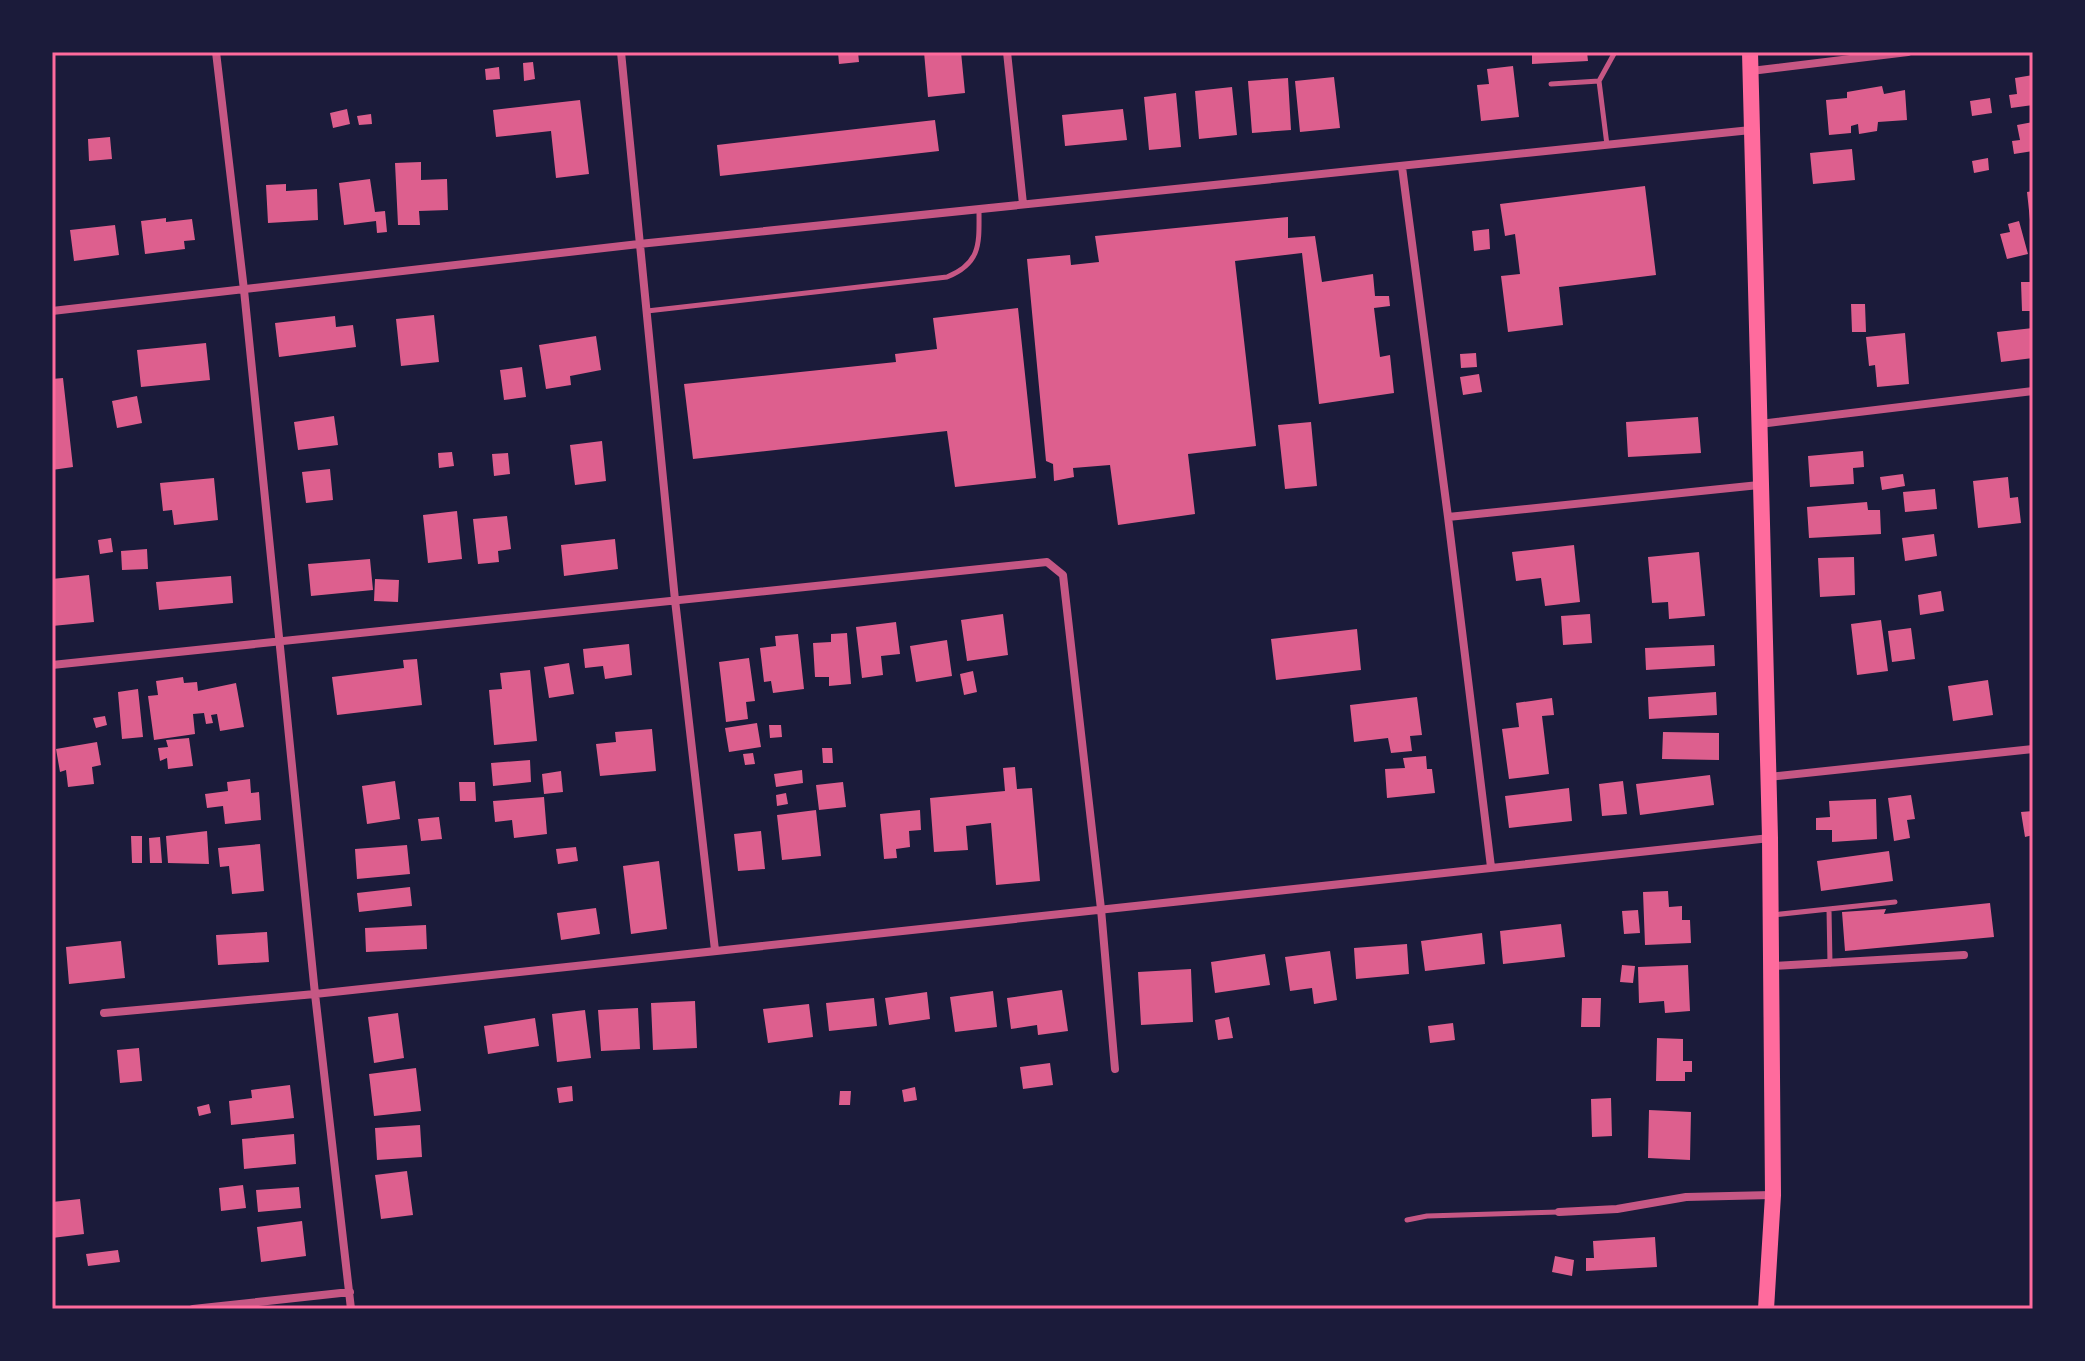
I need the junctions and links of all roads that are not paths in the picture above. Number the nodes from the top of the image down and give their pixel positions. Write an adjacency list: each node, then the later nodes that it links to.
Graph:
1 (216, 52): 16 (street)
2 (621, 52): 15 (street)
3 (1007, 52): 13 (street)
4 (1615, 52): 8 (lane)
5 (1750, 52): 7 (main road)
6 (1908, 52): 7 (street)
7 (1751, 71): 10 (main road)
8 (1599, 81): 9 (lane); 11 (lane)
9 (1551, 84)
10 (1751, 130): 11 (street); 20 (main road)
11 (1607, 145): 12 (street)
12 (1402, 167): 13 (street); 22 (street)
13 (1023, 204): 14 (street)
14 (979, 209): 15 (street); 18 (lane)
15 (639, 244): 16 (street); 18 (street)
16 (244, 290): 17 (street); 24 (street)
17 (52, 311)
18 (646, 311): 23 (street)
19 (2033, 391): 20 (street)
20 (1758, 424): 21 (main road)
21 (1759, 485): 22 (street); 27 (main road)
22 (1448, 517): 29 (street)
23 (675, 600): 24 (street); 31 (street); 34 (street)
24 (281, 640): 25 (street); 38 (street)
25 (52, 665)
26 (2033, 749): 27 (street)
27 (1769, 777): 28 (main road)
28 (1770, 838): 29 (street); 33 (main road)
29 (1491, 867): 31 (street)
30 (1895, 902): 32 (lane)
31 (1101, 909): 34 (street); 40 (street)
32 (1829, 909): 33 (lane); 36 (lane)
33 (1771, 915): 37 (main road)
34 (715, 950): 38 (street)
35 (1964, 955): 36 (street)
36 (1830, 964): 37 (street)
37 (1772, 966): 41 (main road)
38 (315, 994): 39 (street); 44 (street)
39 (104, 1013)
40 (1115, 1069)
41 (1773, 1195): 42 (street); 47 (main road)
42 (1559, 1212): 43 (lane)
43 (1407, 1220)
44 (350, 1292): 45 (street); 46 (street)
45 (193, 1309)
46 (351, 1309)
47 (1766, 1309)

